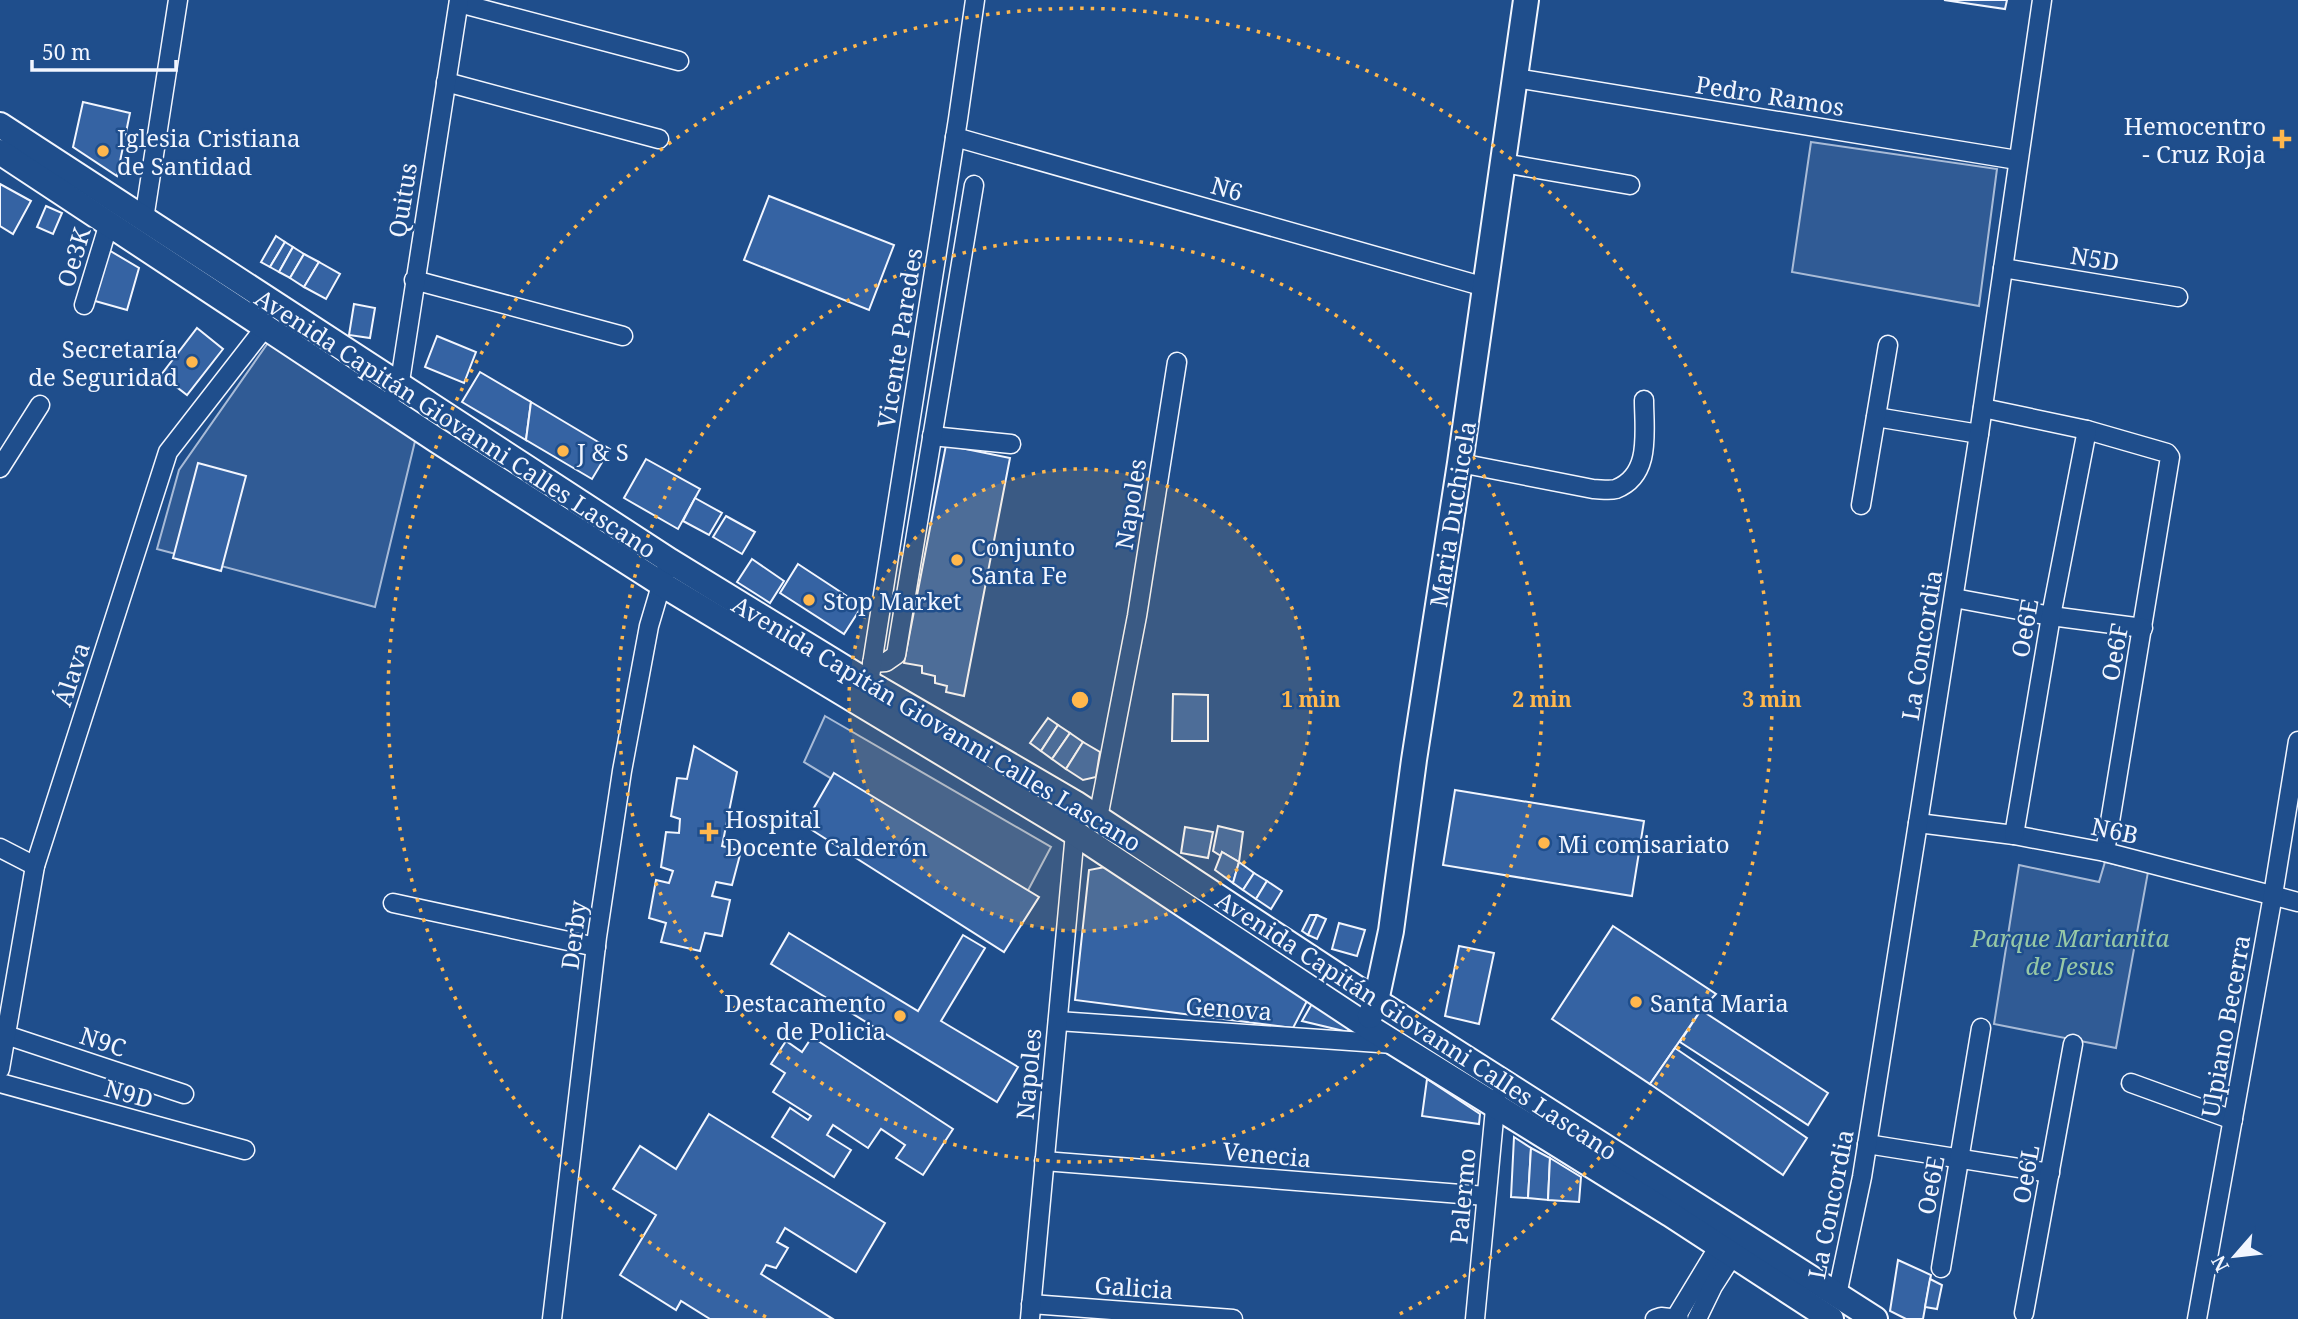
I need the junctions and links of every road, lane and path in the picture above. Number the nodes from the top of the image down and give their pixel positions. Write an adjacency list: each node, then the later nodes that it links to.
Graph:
1 (178, 0): 17 (street)
2 (975, 0): 10 (street, Vicente Paredes)
3 (1526, 0): 7 (main road, Maria Duchicela)
4 (2042, 0): 13 (street, La Concordia)
5 (459, 1): 6 (street); 8 (street, Quitus)
6 (679, 61)
7 (1514, 78): 13 (street, Pedro Ramos); 14 (main road, Maria Duchicela)
8 (446, 82): 11 (street); 20 (street, Quitus)
9 (0, 125): 17 (main road, Avenida Capitán Giovanni Calles Lascano)
10 (955, 137): 21 (street, N6); 44 (street, Vicente Paredes)
11 (659, 139)
12 (0, 152): 18 (main road, Avenida Capitán Giovanni Calles Lascano)
13 (2017, 160): 19 (street, La Concordia)
14 (1503, 163): 16 (street); 21 (main road, Maria Duchicela)
15 (974, 185): 35 (street)
16 (1630, 185)
17 (144, 219): 28 (main road, Avenida Capitán Giovanni Calles Lascano)
18 (109, 223): 23 (street, Oe3K); 24 (main road, Avenida Capitán Giovanni Calles Lascano)
19 (2003, 268): 22 (street, N5D); 31 (street, La Concordia)
20 (414, 280): 25 (street); 28 (street, Quitus)
21 (1485, 287): 37 (main road, Maria Duchicela)
22 (2178, 297)
23 (84, 304)
24 (266, 326): 28 (main road, Avenida Capitán Giovanni Calles Lascano); 52 (street, Álava)
25 (623, 337)
26 (1888, 345): 32 (street)
27 (1177, 362): 46 (street, Napoles)
28 (393, 395): 40 (main road, Avenida Capitán Giovanni Calles Lascano)
29 (1644, 400): 37 (street)
30 (40, 405): 38 (street)
31 (1983, 408): 33 (street); 34 (street, La Concordia)
32 (1876, 417): 34 (street); 39 (street)
33 (2087, 430): 42 (street, Oe6E); 43 (street, Oe6F)
34 (1979, 434): 41 (street, La Concordia)
35 (932, 436): 36 (street); 44 (street)
36 (1011, 444)
37 (1461, 463): 57 (main road, Maria Duchicela)
38 (0, 468)
39 (1861, 505)
40 (665, 572): 44 (main road, Avenida Capitán Giovanni Calles Lascano); 48 (main road, Avenida Capitán Giovanni Calles Lascano); 56 (street, Derby)
41 (1954, 598): 42 (street); 47 (street, La Concordia)
42 (2051, 616): 43 (street); 49 (street, Oe6E)
43 (2143, 628): 51 (street, Oe6F)
44 (871, 673): 46 (main road, Avenida Capitán Giovanni Calles Lascano)
45 (2298, 741): 53 (street, Ulpiano Becerra)
46 (1098, 818): 57 (main road, Avenida Capitán Giovanni Calles Lascano)
47 (1918, 823): 49 (street, N6B); 71 (street, La Concordia)
48 (1075, 833): 58 (street, Napoles); 59 (main road, Avenida Capitán Giovanni Calles Lascano)
49 (2014, 835): 51 (street, N6B)
50 (0, 848): 52 (street)
51 (2105, 852): 53 (street, N6B)
52 (35, 866): 61 (street, Álava)
53 (2273, 895): 55 (street, N6B); 70 (street, Ulpiano Becerra)
54 (393, 902): 56 (street)
55 (2298, 902)
56 (596, 947): 83 (street, Derby)
57 (1376, 1001): 59 (main road, Maria Duchicela); 65 (main road, Avenida Capitán Giovanni Calles Lascano)
58 (1058, 1021): 63 (street, Genova); 74 (street, Napoles)
59 (1367, 1026): 63 (main road, Avenida Capitán Giovanni Calles Lascano)
60 (1981, 1028): 73 (street, Oe6E)
61 (6, 1035): 64 (street, Álava); 68 (street, N9C)
62 (2073, 1044): 75 (street, Oe6L)
63 (1397, 1045): 69 (main road, Avenida Capitán Giovanni Calles Lascano)
64 (0, 1069)
65 (1498, 1077): 69 (street, Palermo); 79 (main road, Avenida Capitán Giovanni Calles Lascano)
66 (0, 1083): 72 (street, N9D)
67 (2131, 1083): 70 (street)
68 (184, 1094)
69 (1495, 1104): 76 (street, Palermo); 77 (main road, Avenida Capitán Giovanni Calles Lascano)
70 (2232, 1120): 89 (street, Ulpiano Becerra)
71 (1867, 1144): 73 (street); 79 (street, La Concordia)
72 (245, 1150)
73 (1960, 1158): 75 (street); 78 (street, Oe6E)
74 (1044, 1161): 76 (street, Venecia); 80 (street, Napoles)
75 (2050, 1172): 81 (street, Oe6L)
76 (1486, 1196): 85 (street, Palermo)
77 (1726, 1251): 79 (main road, Avenida Capitán Giovanni Calles Lascano); 82 (street); 87 (street)
78 (1941, 1268)
79 (1834, 1307): 88 (main road, Avenida Capitán Giovanni Calles Lascano)
80 (1030, 1312): 84 (street, Galicia)
81 (2024, 1313)
82 (1677, 1318): 86 (street)
83 (552, 1319)
84 (1233, 1319)
85 (1475, 1319)
86 (1655, 1319)
87 (1697, 1319)
88 (1875, 1319)
89 (2197, 1319)

